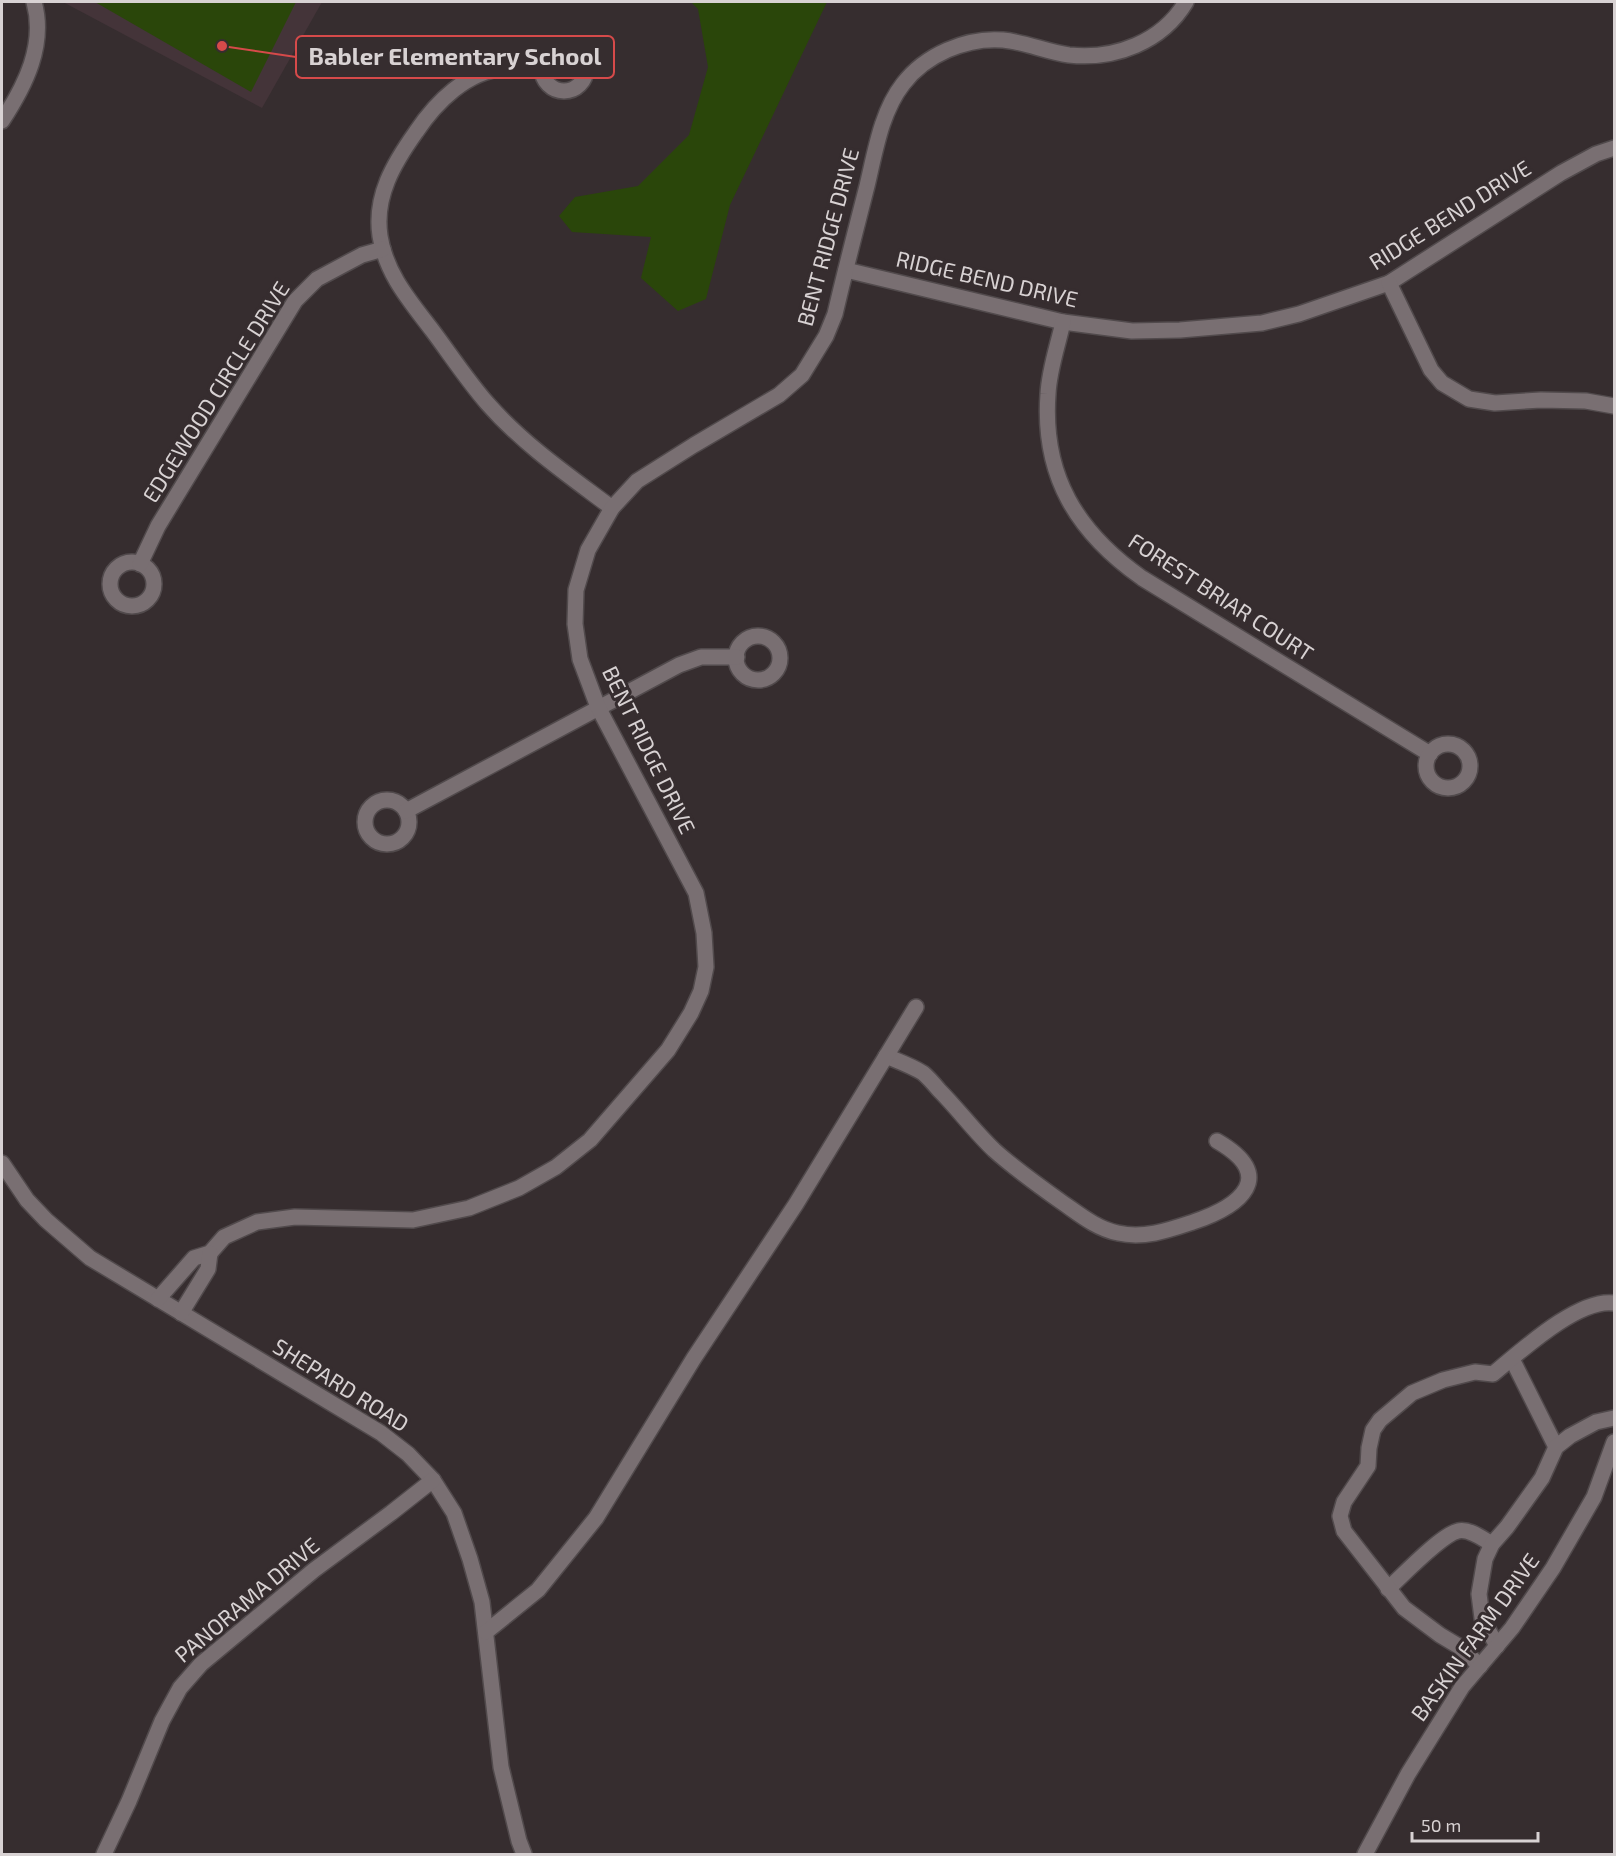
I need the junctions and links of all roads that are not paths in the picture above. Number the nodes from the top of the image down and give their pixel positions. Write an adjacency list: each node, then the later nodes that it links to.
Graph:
1 (34, 2): 4 (street)
2 (1186, 2): 7 (street, BENT RIDGE DRIVE)
3 (541, 68): 6 (street)
4 (2, 121)
5 (1614, 148): 8 (street, RIDGE BEND DRIVE)
6 (383, 249): 11 (street); 12 (street, EDGEWOOD CIRCLE DRIVE)
7 (846, 270): 9 (street, RIDGE BEND DRIVE); 11 (street, BENT RIDGE DRIVE)
8 (1389, 283): 9 (street, RIDGE BEND DRIVE); 10 (street)
9 (1063, 322): 15 (street, FOREST BRIAR COURT)
10 (1614, 406)
11 (612, 508): 14 (street, BENT RIDGE DRIVE)
12 (140, 564)
13 (736, 657): 14 (street)
14 (598, 707): 16 (street); 21 (street, BENT RIDGE DRIVE)
15 (1430, 754)
16 (406, 811)
17 (916, 1006): 18 (street)
18 (886, 1056): 19 (street); 32 (street)
19 (1216, 1141)
20 (2, 1163): 22 (street, SHEPARD ROAD)
21 (210, 1253): 22 (street, BENT RIDGE DRIVE); 24 (street, BENT RIDGE DRIVE)
22 (158, 1299): 24 (street, SHEPARD ROAD)
23 (1614, 1303): 25 (street)
24 (181, 1313): 29 (street, SHEPARD ROAD)
25 (1512, 1359): 28 (street); 31 (street)
26 (1614, 1418): 28 (street)
27 (1614, 1442): 33 (street, BASKIN FARM DRIVE)
28 (1556, 1446): 30 (street)
29 (433, 1480): 32 (street, SHEPARD ROAD); 35 (street, PANORAMA DRIVE)
30 (1492, 1545): 31 (street); 33 (street)
31 (1388, 1588): 34 (street)
32 (486, 1632): 36 (street, SHEPARD ROAD)
33 (1497, 1646): 34 (street, BASKIN FARM DRIVE)
34 (1480, 1666): 37 (street, BASKIN FARM DRIVE)
35 (104, 1854)
36 (524, 1854)
37 (1365, 1854)

